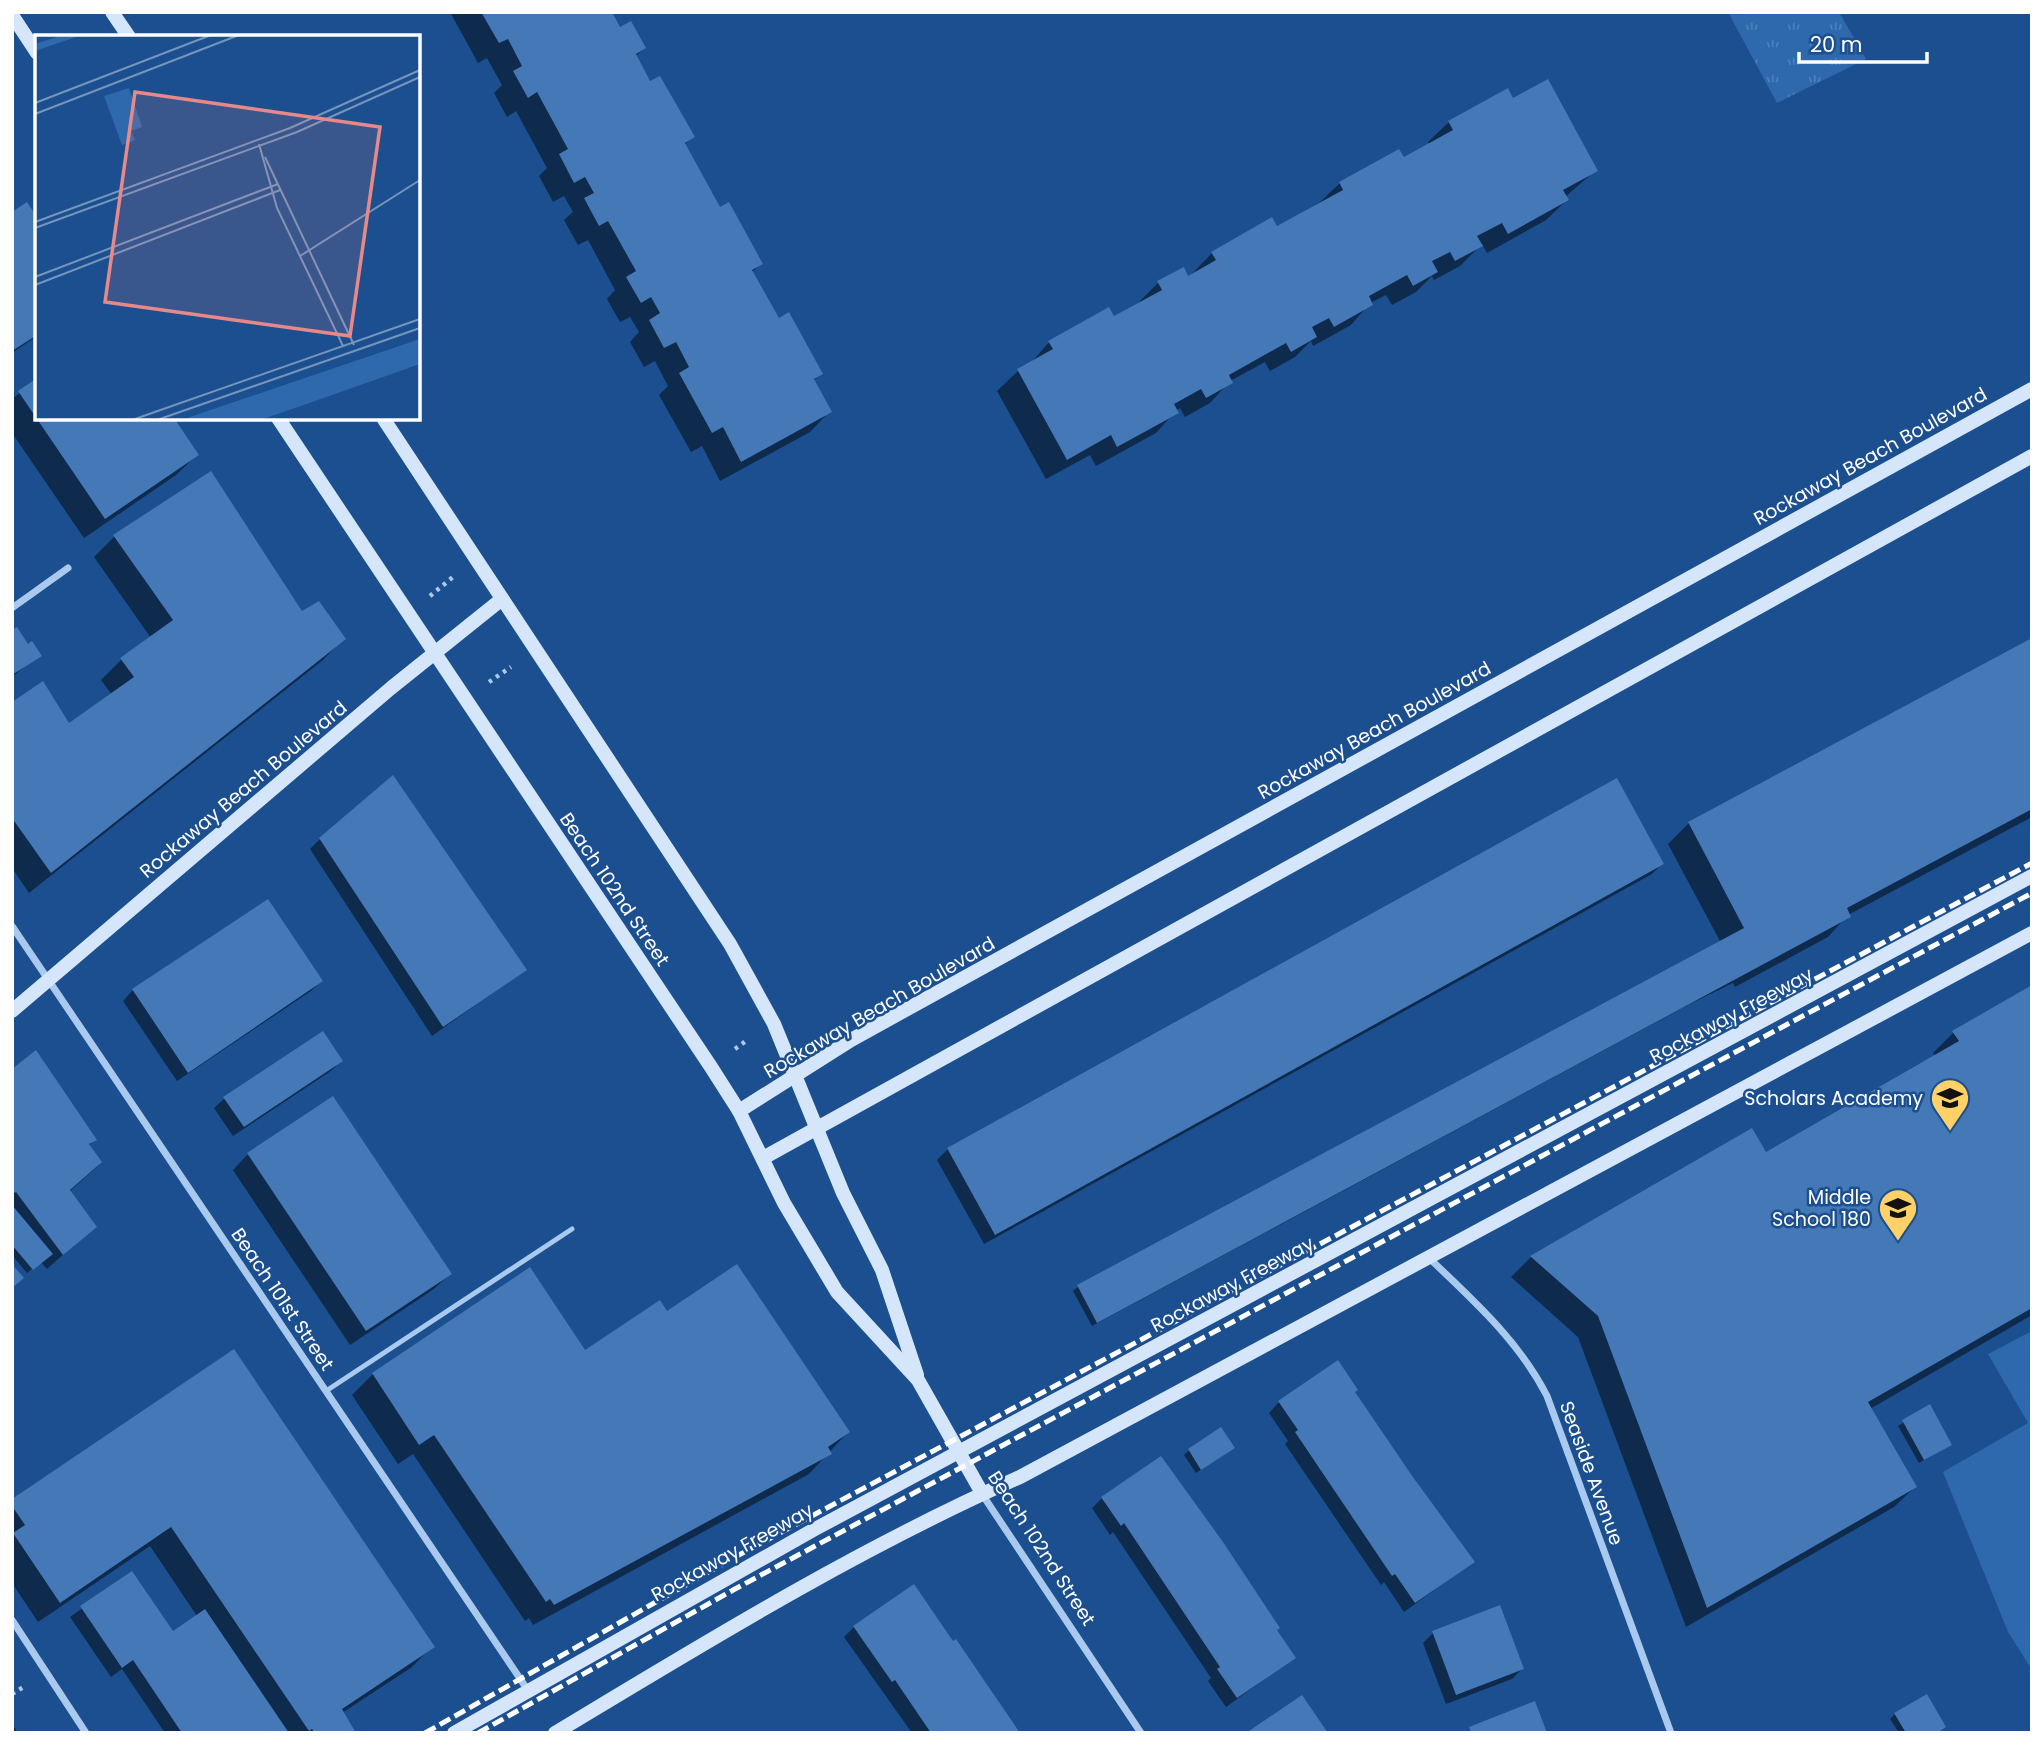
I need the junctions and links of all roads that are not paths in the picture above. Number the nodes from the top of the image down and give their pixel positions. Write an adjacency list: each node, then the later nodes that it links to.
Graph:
1 (112, 12): 3 (street)
2 (12, 15): 4 (street)
3 (128, 35)
4 (35, 50)
5 (2032, 389): 18 (street, Rockaway Beach Boulevard)
6 (279, 420): 12 (street, Beach 102nd Street)
7 (384, 420): 10 (street, Beach 102nd Street)
8 (2032, 456): 20 (street)
9 (68, 568): 11 (street)
10 (502, 599): 12 (street, Rockaway Beach Boulevard); 18 (street, Beach 102nd Street)
11 (12, 608)
12 (435, 652): 16 (street, Rockaway Beach Boulevard); 19 (street, Beach 102nd Street)
13 (2032, 876): 26 (street, Rockaway Freeway)
14 (12, 926): 16 (street, Beach 101st Street)
15 (2032, 933): 23 (street)
16 (49, 980): 17 (street, Rockaway Beach Boulevard); 25 (street, Beach 101st Street)
17 (12, 1012)
18 (794, 1076): 19 (street, Rockaway Beach Boulevard); 20 (street, Beach 102nd Street)
19 (738, 1111): 21 (street, Beach 102nd Street)
20 (816, 1128): 21 (street); 24 (street, Beach 102nd Street)
21 (762, 1158): 24 (street, Beach 102nd Street)
22 (572, 1229): 25 (lane)
23 (1428, 1257): 27 (street); 34 (street, Seaside Avenue)
24 (918, 1380): 26 (street, Beach 102nd Street)
25 (326, 1391): 29 (street, Beach 101st Street)
26 (959, 1452): 27 (street, Beach 102nd Street); 29 (street, Rockaway Freeway)
27 (982, 1493): 32 (street); 33 (street, Beach 102nd Street)
28 (12, 1620): 30 (street)
29 (527, 1689): 31 (street, Rockaway Freeway)
30 (86, 1733)
31 (454, 1733)
32 (556, 1733)
33 (1140, 1733)
34 (1671, 1733)

